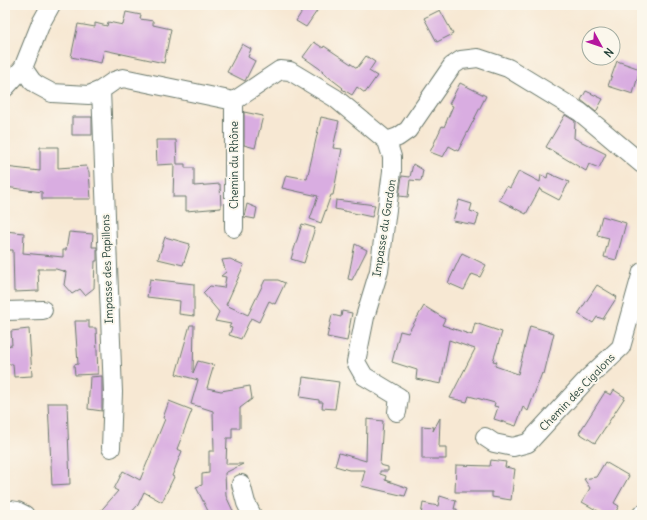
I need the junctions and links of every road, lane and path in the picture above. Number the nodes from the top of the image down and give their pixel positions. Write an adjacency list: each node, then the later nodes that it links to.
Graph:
1 (51, 5): 2 (street)
2 (23, 68): 3 (street); 4 (street)
3 (5, 88)
4 (101, 90): 5 (street); 14 (street, Impasse des Papillons)
5 (234, 101): 6 (street); 8 (street, Chemin du Rhône)
6 (386, 140): 7 (street); 12 (street, Impasse du Gardon)
7 (642, 164)
8 (234, 228)
9 (642, 272): 13 (street, Chemin des Cigalons)
10 (43, 310): 11 (street)
11 (5, 311)
12 (398, 412)
13 (485, 437)
14 (111, 448)
15 (241, 484): 18 (street)
16 (5, 509): 17 (street)
17 (25, 515)
18 (252, 515)

